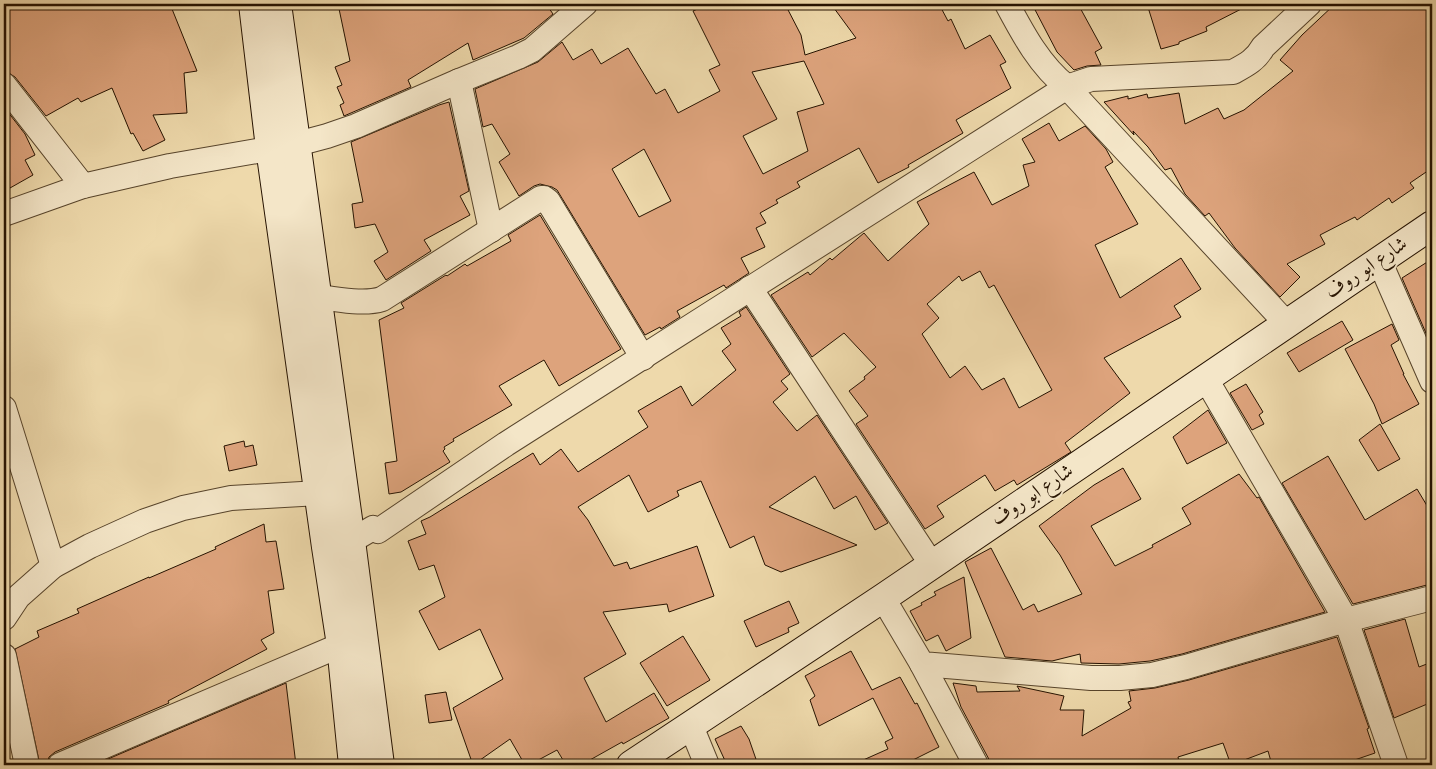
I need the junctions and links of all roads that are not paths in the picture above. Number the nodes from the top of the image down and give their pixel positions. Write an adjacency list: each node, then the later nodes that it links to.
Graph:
1 (253, 4): 9 (main road)
2 (277, 4): 9 (main road)
3 (585, 4): 6 (street)
4 (1007, 4): 8 (street)
5 (1309, 4): 8 (street)
6 (459, 80): 9 (street); 13 (street)
7 (4, 85): 10 (street)
8 (1067, 87): 15 (street); 17 (street)
9 (283, 146): 10 (street); 16 (main road); 22 (main road)
10 (83, 186): 11 (street)
11 (4, 214)
12 (1432, 225): 14 (main road, شارع ابو روف)
13 (491, 230): 16 (street); 18 (street)
14 (1380, 260): 17 (main road, شارع ابو روف); 20 (street)
15 (750, 288): 18 (street); 24 (street)
16 (318, 297): 23 (main road)
17 (1286, 323): 19 (main road, شارع ابو روف)
18 (643, 358): 23 (street)
19 (1206, 379): 24 (main road, شارع ابو روف); 29 (street)
20 (1432, 381)
21 (4, 408): 25 (street)
22 (319, 493): 23 (main road); 25 (street)
23 (339, 544): 30 (main road); 38 (main road)
24 (932, 565): 26 (main road, شارع ابو روف)
25 (53, 566): 28 (street)
26 (883, 598): 32 (street); 33 (main road, شارع ابو روف)
27 (1432, 598): 29 (street)
28 (4, 618)
29 (1346, 620): 32 (street); 42 (street)
30 (341, 645): 34 (street); 37 (main road)
31 (4, 656): 35 (street)
32 (922, 664): 41 (street)
33 (692, 726): 39 (main road, شارع ابو روف); 40 (street)
34 (86, 760): 36 (street)
35 (27, 765)
36 (60, 765)
37 (353, 765)
38 (380, 765)
39 (631, 765)
40 (706, 765)
41 (976, 765)
42 (1396, 765)

